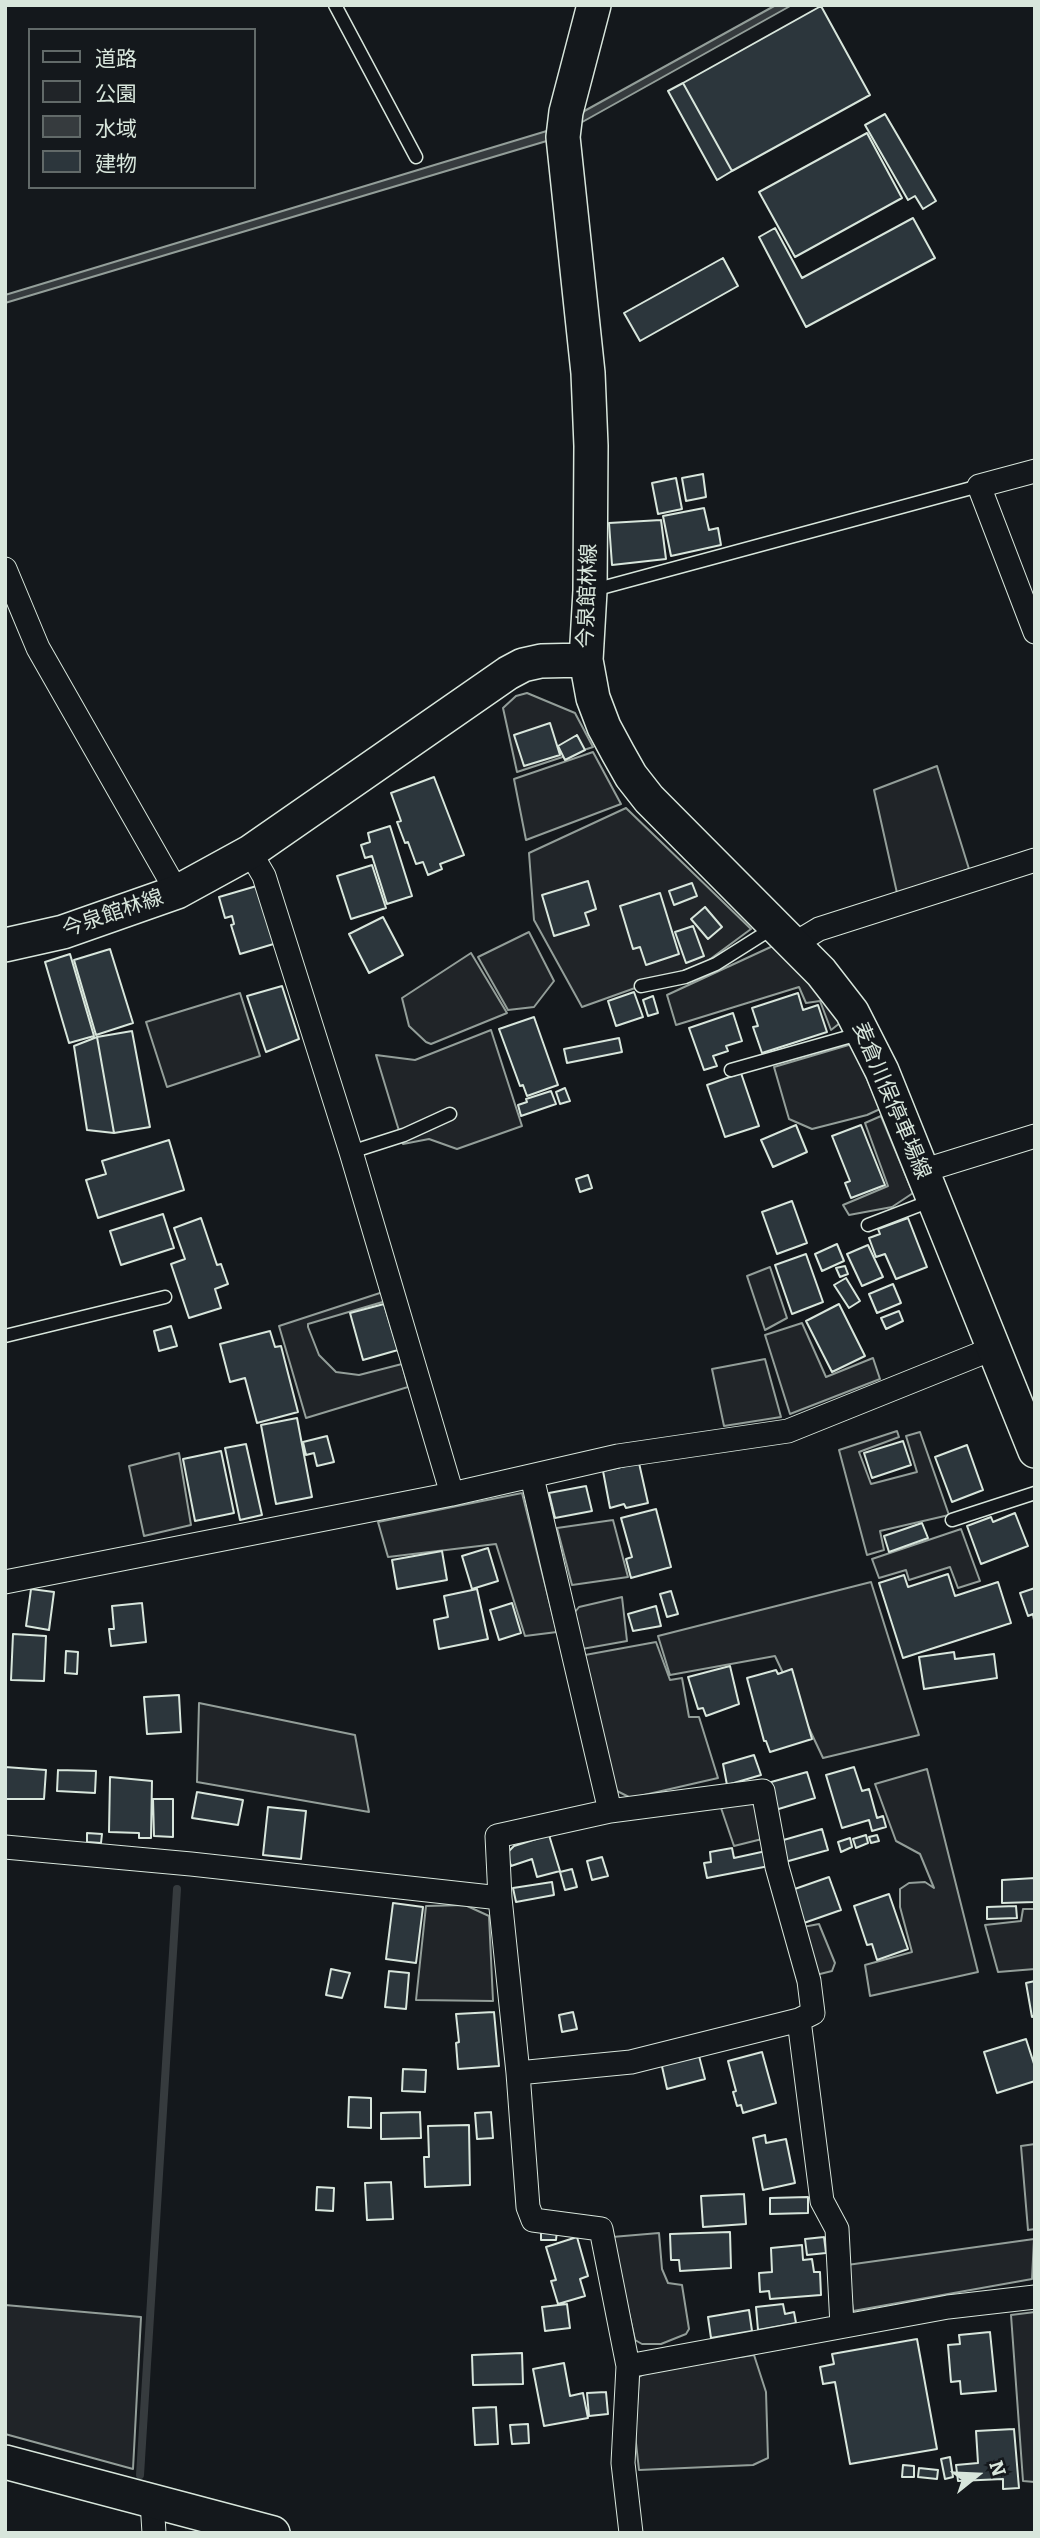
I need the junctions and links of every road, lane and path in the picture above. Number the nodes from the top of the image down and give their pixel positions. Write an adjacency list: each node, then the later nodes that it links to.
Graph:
1 (335, 5): 3 (lane)
2 (594, 5): 7 (main road, 今泉館林線)
3 (416, 157)
4 (1035, 471): 5 (street)
5 (979, 486): 7 (lane); 8 (street)
6 (5, 569): 12 (street)
7 (590, 591): 9 (main road, 今泉館林線)
8 (1035, 632)
9 (586, 660): 10 (main road, 今泉館林線); 13 (main road, 麦倉川俣停車場線)
10 (250, 852): 12 (main road, 今泉館林線); 20 (street)
11 (1035, 860): 13 (street)
12 (177, 892): 14 (main road, 今泉館林線)
13 (786, 935): 15 (lane); 16 (main road, 麦倉川俣停車場線)
14 (5, 945)
15 (641, 986)
16 (863, 1033): 17 (lane); 21 (main road, 麦倉川俣停車場線)
17 (732, 1070)
18 (450, 1114): 20 (lane)
19 (1035, 1136): 21 (street)
20 (351, 1152): 29 (street)
21 (928, 1185): 22 (lane); 25 (main road, 麦倉川俣停車場線)
22 (868, 1225)
23 (165, 1297): 24 (lane)
24 (5, 1336)
25 (992, 1349): 26 (main road, 麦倉川俣停車場線); 27 (street)
26 (1035, 1451)
27 (532, 1477): 29 (street); 32 (street)
28 (1035, 1493): 30 (lane)
29 (452, 1494): 31 (street)
30 (952, 1520)
31 (5, 1582)
32 (610, 1811): 34 (street); 35 (street)
33 (5, 1847): 34 (street)
34 (500, 1898): 36 (street)
35 (799, 2020): 36 (street); 38 (street)
36 (518, 2073): 39 (street)
37 (1035, 2298): 38 (street)
38 (842, 2326): 39 (street)
39 (628, 2366): 43 (street)
40 (5, 2462): 41 (main road)
41 (153, 2517): 42 (main road)
42 (273, 2533)
43 (631, 2533)

